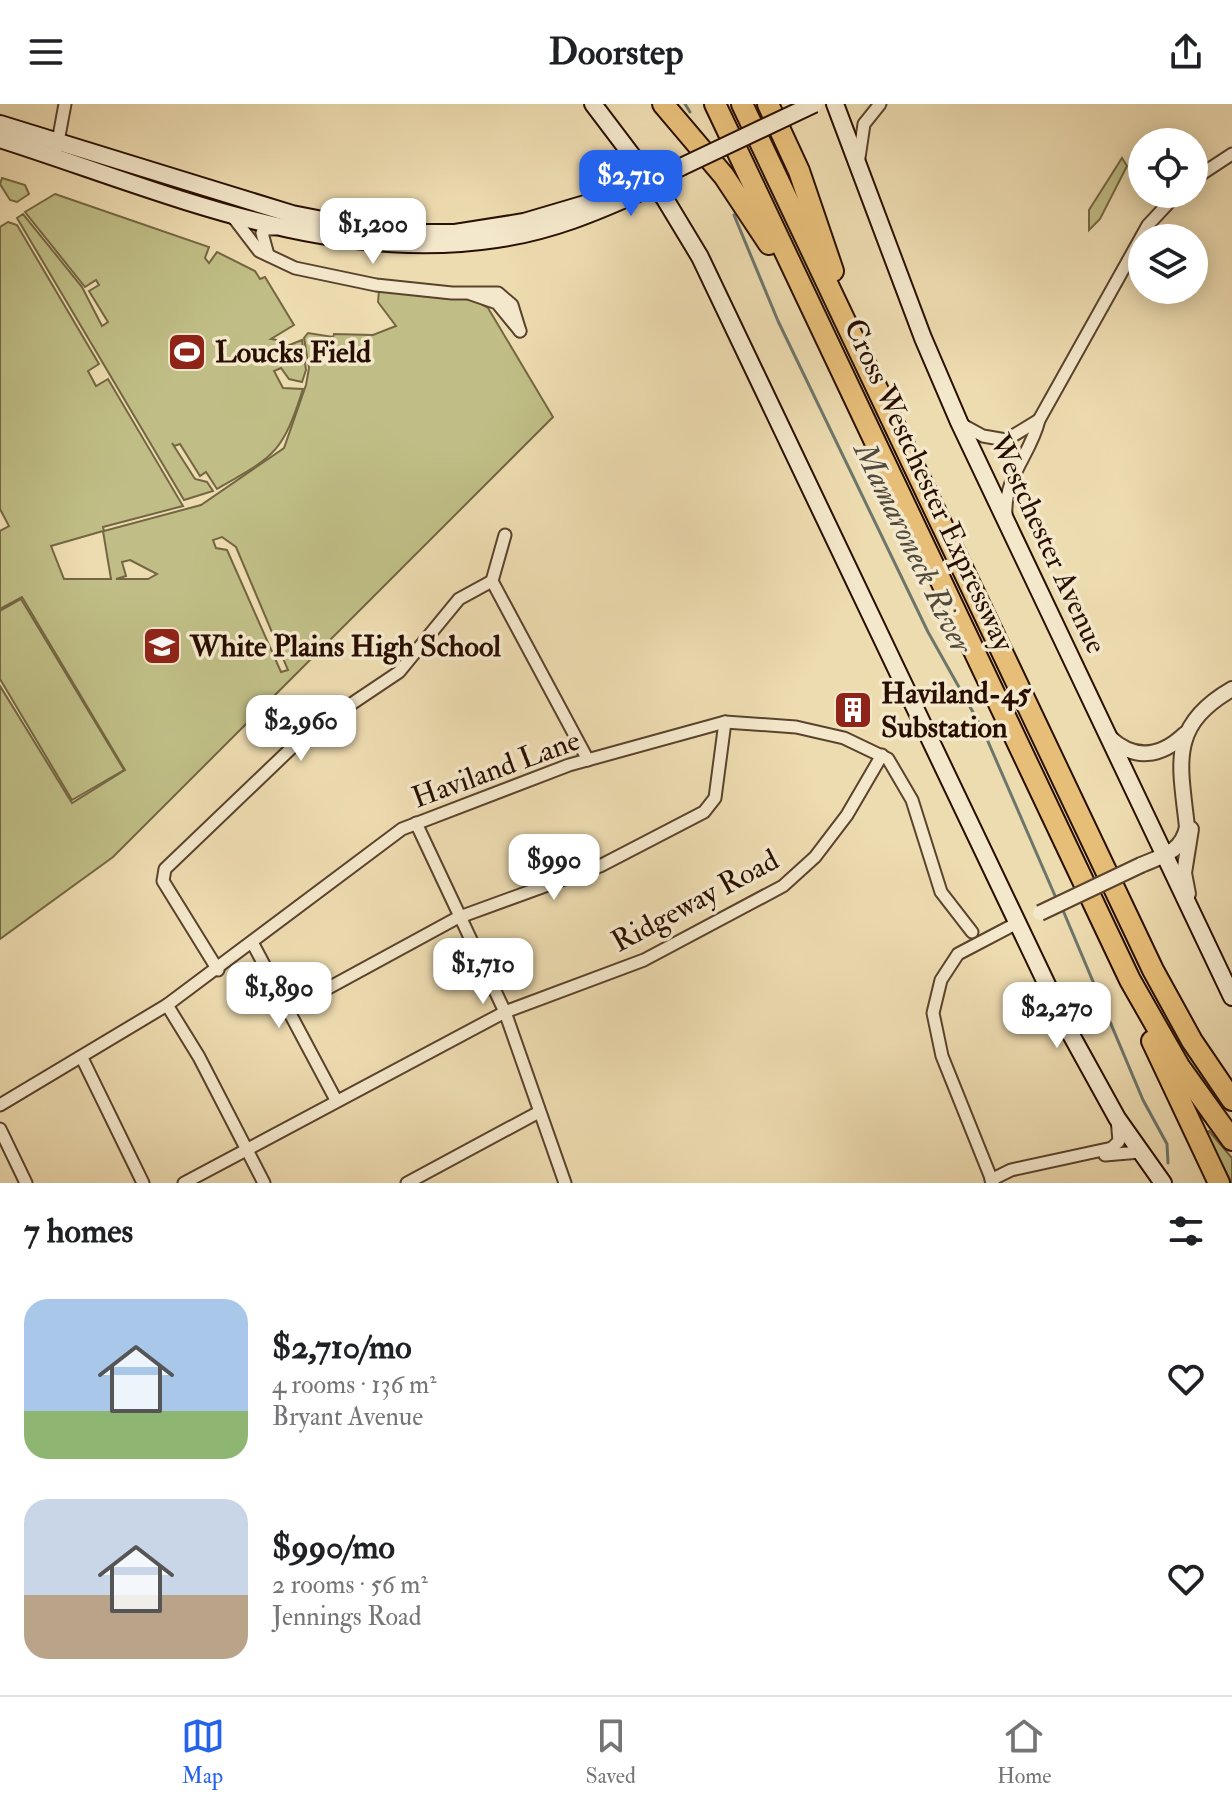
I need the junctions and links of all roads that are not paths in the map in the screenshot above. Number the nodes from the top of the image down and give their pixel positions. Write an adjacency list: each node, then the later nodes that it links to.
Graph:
1 (65, 104): 12 (street)
2 (593, 104): 13 (main road)
3 (663, 104): 25 (highway)
4 (715, 104): 25 (highway, Cross Westchester Expressway)
5 (742, 104): 24 (highway, Cross Westchester Expressway)
6 (768, 104): 24 (highway)
7 (814, 104): 17 (main road, bridge)
8 (835, 104): 16 (main road, Westchester Avenue)
9 (880, 104): 16 (street)
10 (0, 124): 12 (main road)
11 (0, 139): 12 (main road)
12 (56, 149): 18 (main road); 20 (main road)
13 (628, 149): 17 (main road); 18 (main road)
14 (1232, 154): 15 (street)
15 (1208, 170)
16 (861, 174): 27 (main road, Westchester Avenue)
17 (652, 181): 18 (main road); 21 (main road); 42 (main road)
18 (624, 186)
19 (1164, 208): 26 (street)
20 (226, 211): 21 (main road); 22 (street)
21 (287, 229): 22 (street)
22 (268, 255): 23 (street)
23 (471, 294)
24 (862, 358): 52 (highway, Cross Westchester Expressway)
25 (838, 364): 41 (highway, Cross Westchester Expressway)
26 (1039, 420): 27 (street); 28 (street)
27 (959, 422): 28 (main road, Westchester Avenue)
28 (1006, 519): 33 (main road, Westchester Avenue)
29 (505, 535): 30 (street)
30 (492, 581): 36 (street); 46 (street)
31 (1232, 689): 34 (street)
32 (725, 722): 35 (street, Haviland Lane); 36 (street, Haviland Lane); 40 (street)
33 (1106, 733): 34 (street); 39 (main road, Westchester Avenue)
34 (1185, 734): 37 (street)
35 (882, 755): 43 (street); 50 (street, Ridgeway Road)
36 (588, 760): 38 (street, Haviland Lane)
37 (1184, 802): 39 (street); 45 (street)
38 (416, 823): 40 (street); 44 (street, Haviland Lane)
39 (1162, 855): 42 (street, bridge); 45 (main road, Westchester Avenue)
40 (462, 917): 49 (street); 50 (street)
41 (1102, 919): 58 (highway, Cross Westchester Expressway); 69 (highway)
42 (1017, 923): 56 (main road); 61 (street)
43 (972, 932)
44 (253, 944): 46 (street, Haviland Lane); 49 (street)
45 (1209, 955): 47 (main road, Westchester Avenue)
46 (218, 970): 48 (street, Haviland Lane)
47 (1232, 997)
48 (167, 1005): 51 (street, Haviland Lane); 59 (street)
49 (288, 1010): 53 (street)
50 (505, 1012): 53 (street, Ridgeway Road); 55 (street)
51 (82, 1058): 54 (street, Haviland Lane); 63 (street)
52 (1231, 1098)
53 (336, 1100): 59 (street, Ridgeway Road)
54 (0, 1105)
55 (539, 1112): 66 (street); 67 (street)
56 (1117, 1118): 60 (main road); 61 (street)
57 (0, 1129): 62 (street)
58 (1232, 1140)
59 (247, 1149): 64 (street, Ridgeway Road); 65 (street)
60 (1140, 1152): 61 (street); 68 (main road)
61 (992, 1181)
62 (26, 1183)
63 (143, 1183)
64 (184, 1183)
65 (264, 1183)
66 (407, 1183)
67 (565, 1183)
68 (1163, 1183)
69 (1219, 1183)

